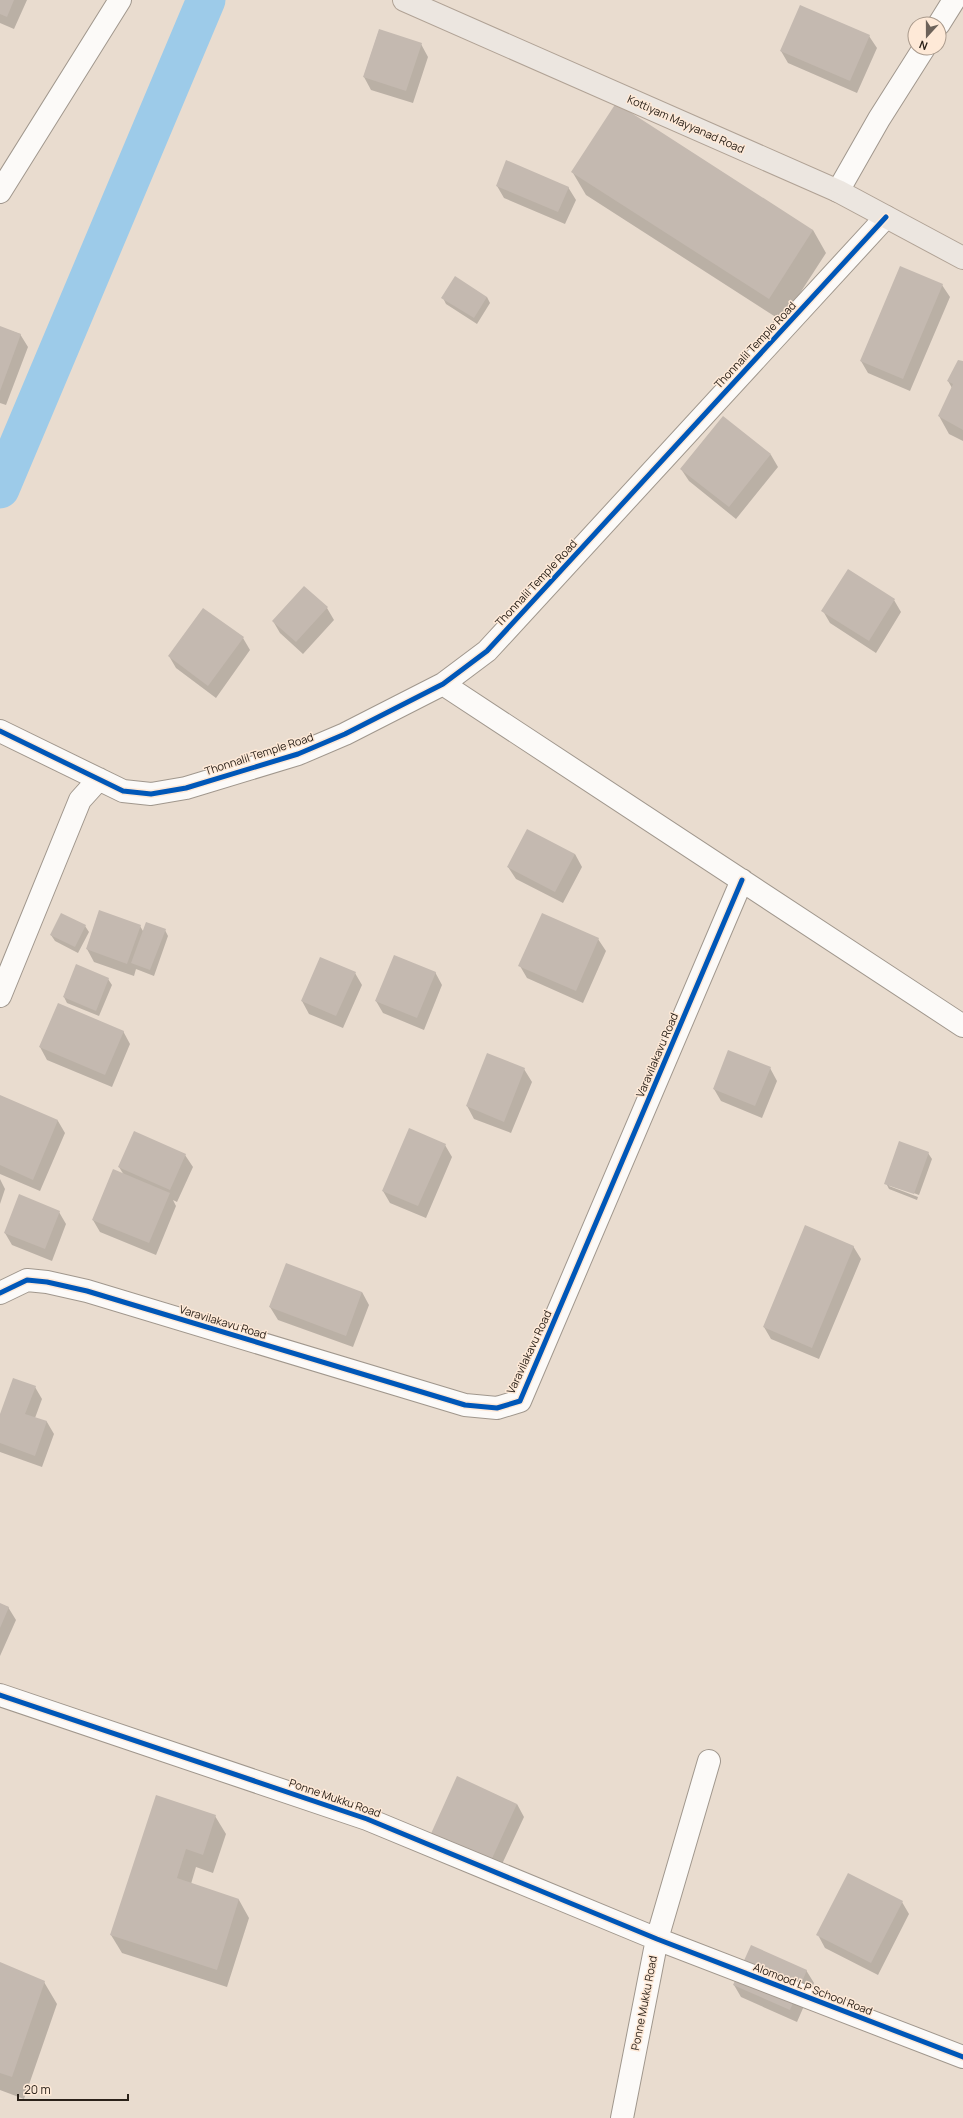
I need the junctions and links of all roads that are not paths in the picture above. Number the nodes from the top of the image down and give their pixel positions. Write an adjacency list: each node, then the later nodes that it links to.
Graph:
1 (120, 0): 7 (street)
2 (404, 0): 6 (main road, Kottiyam Mayyanad Road)
3 (954, 0): 4 (street)
4 (944, 16)
5 (919, 56): 6 (street)
6 (838, 191): 8 (main road, Kottiyam Mayyanad Road)
7 (0, 192)
8 (886, 217): 9 (main road, Kottiyam Mayyanad Road); 10 (street, Thonnalil Temple Road)
9 (963, 258)
10 (443, 684): 12 (street, Thonnalil Temple Road); 13 (street)
11 (0, 731): 12 (street, Thonnalil Temple Road)
12 (99, 779): 14 (street)
13 (742, 880): 15 (street); 16 (street, Varavilakavu Road)
14 (0, 996)
15 (963, 1026)
16 (0, 1293)
17 (0, 1695): 19 (street, Ponne Mukku Road)
18 (709, 1760): 19 (street)
19 (657, 1939): 20 (street, Alomood L P School Road); 21 (street, Ponne Mukku Road)
20 (963, 2057)
21 (622, 2118)

